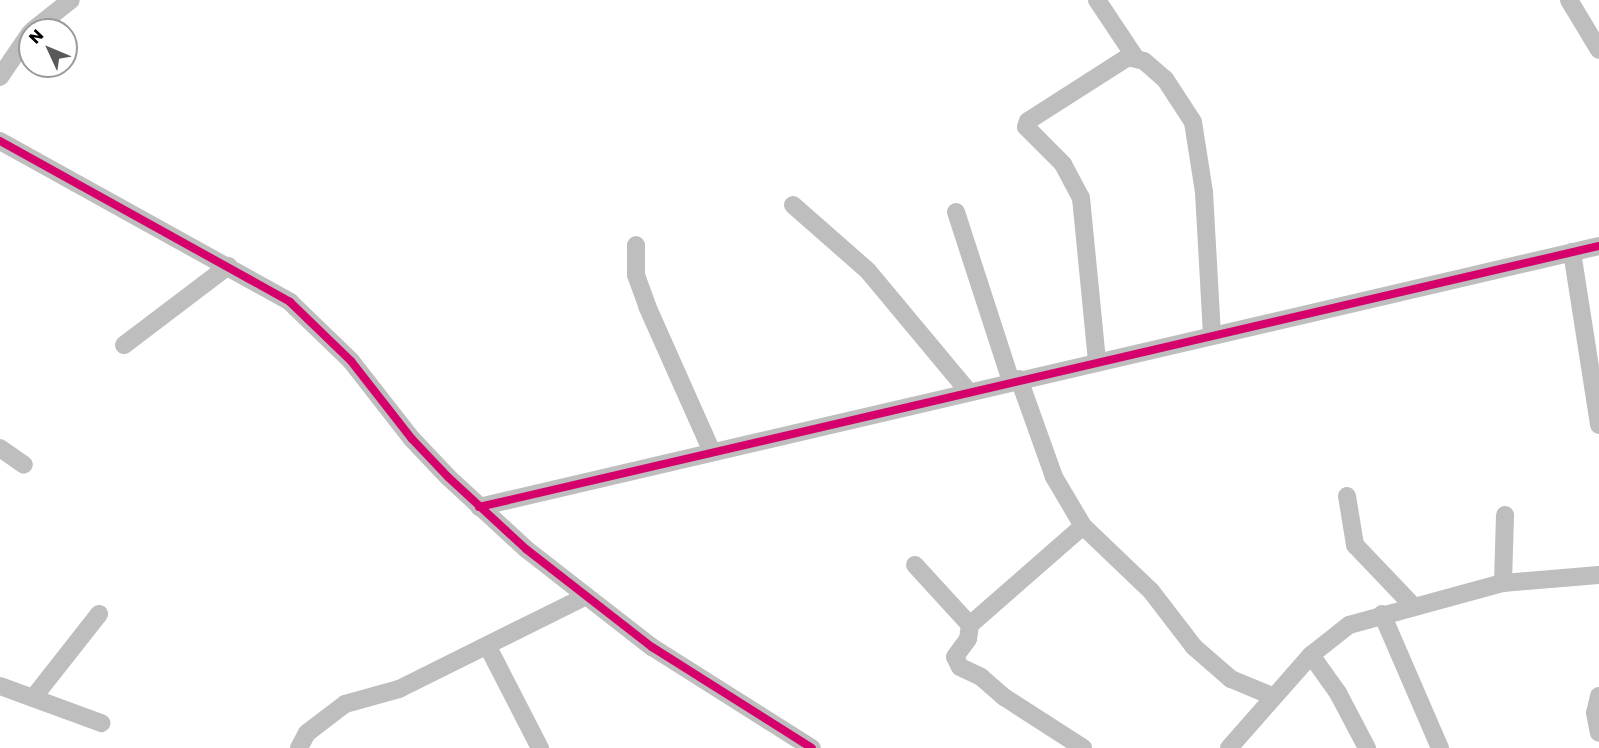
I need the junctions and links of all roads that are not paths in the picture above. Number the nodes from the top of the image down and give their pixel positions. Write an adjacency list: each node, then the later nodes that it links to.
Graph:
1 (71, 0): 4 (street)
2 (1097, 0): 7 (street)
3 (1569, 0): 5 (street)
4 (48, 18)
5 (1599, 50)
6 (18, 51): 8 (street)
7 (1135, 57): 16 (street); 18 (street)
8 (0, 78)
9 (0, 141): 15 (street)
10 (793, 205): 20 (street)
11 (956, 212): 19 (street)
12 (636, 245): 23 (street)
13 (1599, 246): 14 (street)
14 (1572, 252): 16 (street); 21 (street)
15 (228, 266): 17 (street); 26 (street)
16 (1212, 335): 18 (street)
17 (124, 345)
18 (1097, 361): 19 (street)
19 (1015, 380): 20 (street); 28 (street)
20 (968, 391): 23 (street)
21 (1599, 425)
22 (0, 448): 24 (street)
23 (711, 452): 26 (street)
24 (24, 465)
25 (1347, 496): 33 (street)
26 (479, 507): 32 (street)
27 (1505, 515): 31 (street)
28 (1083, 526): 36 (street); 40 (street)
29 (915, 565): 36 (street)
30 (1599, 575): 31 (street)
31 (1503, 583): 33 (street)
32 (584, 597): 37 (street); 47 (street)
33 (1413, 606): 35 (street)
34 (99, 614): 42 (street)
35 (1382, 614): 38 (street); 51 (street)
36 (970, 626): 48 (street)
37 (488, 647): 45 (street); 46 (street)
38 (1311, 655): 40 (street); 50 (street)
39 (0, 686): 42 (street)
40 (1272, 696): 49 (street)
41 (1599, 696): 44 (street)
42 (33, 698): 43 (street)
43 (101, 723)
44 (1599, 733)
45 (299, 748)
46 (540, 748)
47 (812, 748)
48 (1083, 748)
49 (1229, 748)
50 (1367, 748)
51 (1440, 748)

